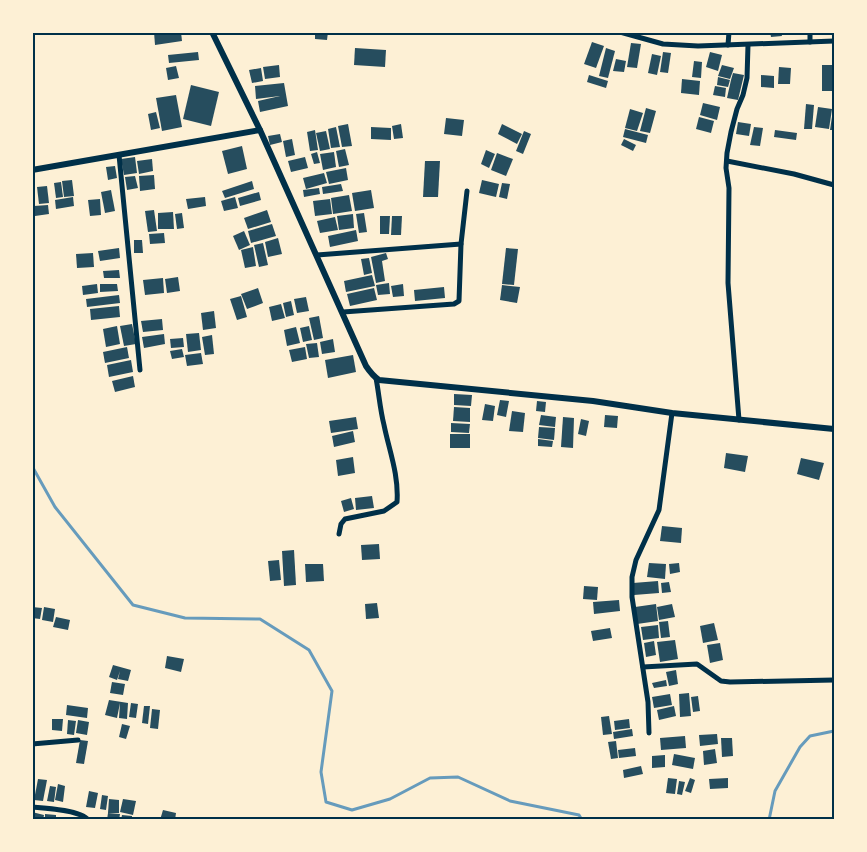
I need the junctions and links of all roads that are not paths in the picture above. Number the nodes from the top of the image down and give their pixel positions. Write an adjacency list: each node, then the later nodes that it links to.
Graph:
1 (212, 32): 9 (street)
2 (620, 32): 8 (street)
3 (729, 32): 8 (street)
4 (810, 32): 6 (street)
5 (834, 41): 6 (street)
6 (810, 42): 7 (street)
7 (748, 44): 8 (street); 11 (street)
8 (728, 45)
9 (260, 130): 10 (street); 16 (street)
10 (119, 155): 12 (street); 18 (street)
11 (727, 161): 13 (street); 21 (street)
12 (32, 170)
13 (834, 186)
14 (467, 191): 15 (street)
15 (462, 244): 16 (street); 17 (street)
16 (317, 255): 17 (street)
17 (343, 312): 19 (street)
18 (140, 370)
19 (376, 378): 20 (street); 23 (street)
20 (672, 413): 21 (street); 24 (street)
21 (739, 420): 22 (street)
22 (834, 429)
23 (339, 534)
24 (643, 667): 25 (street); 26 (street)
25 (834, 680)
26 (648, 733)
27 (78, 740): 28 (street)
28 (32, 744)
29 (32, 806): 30 (street)
30 (88, 820)

